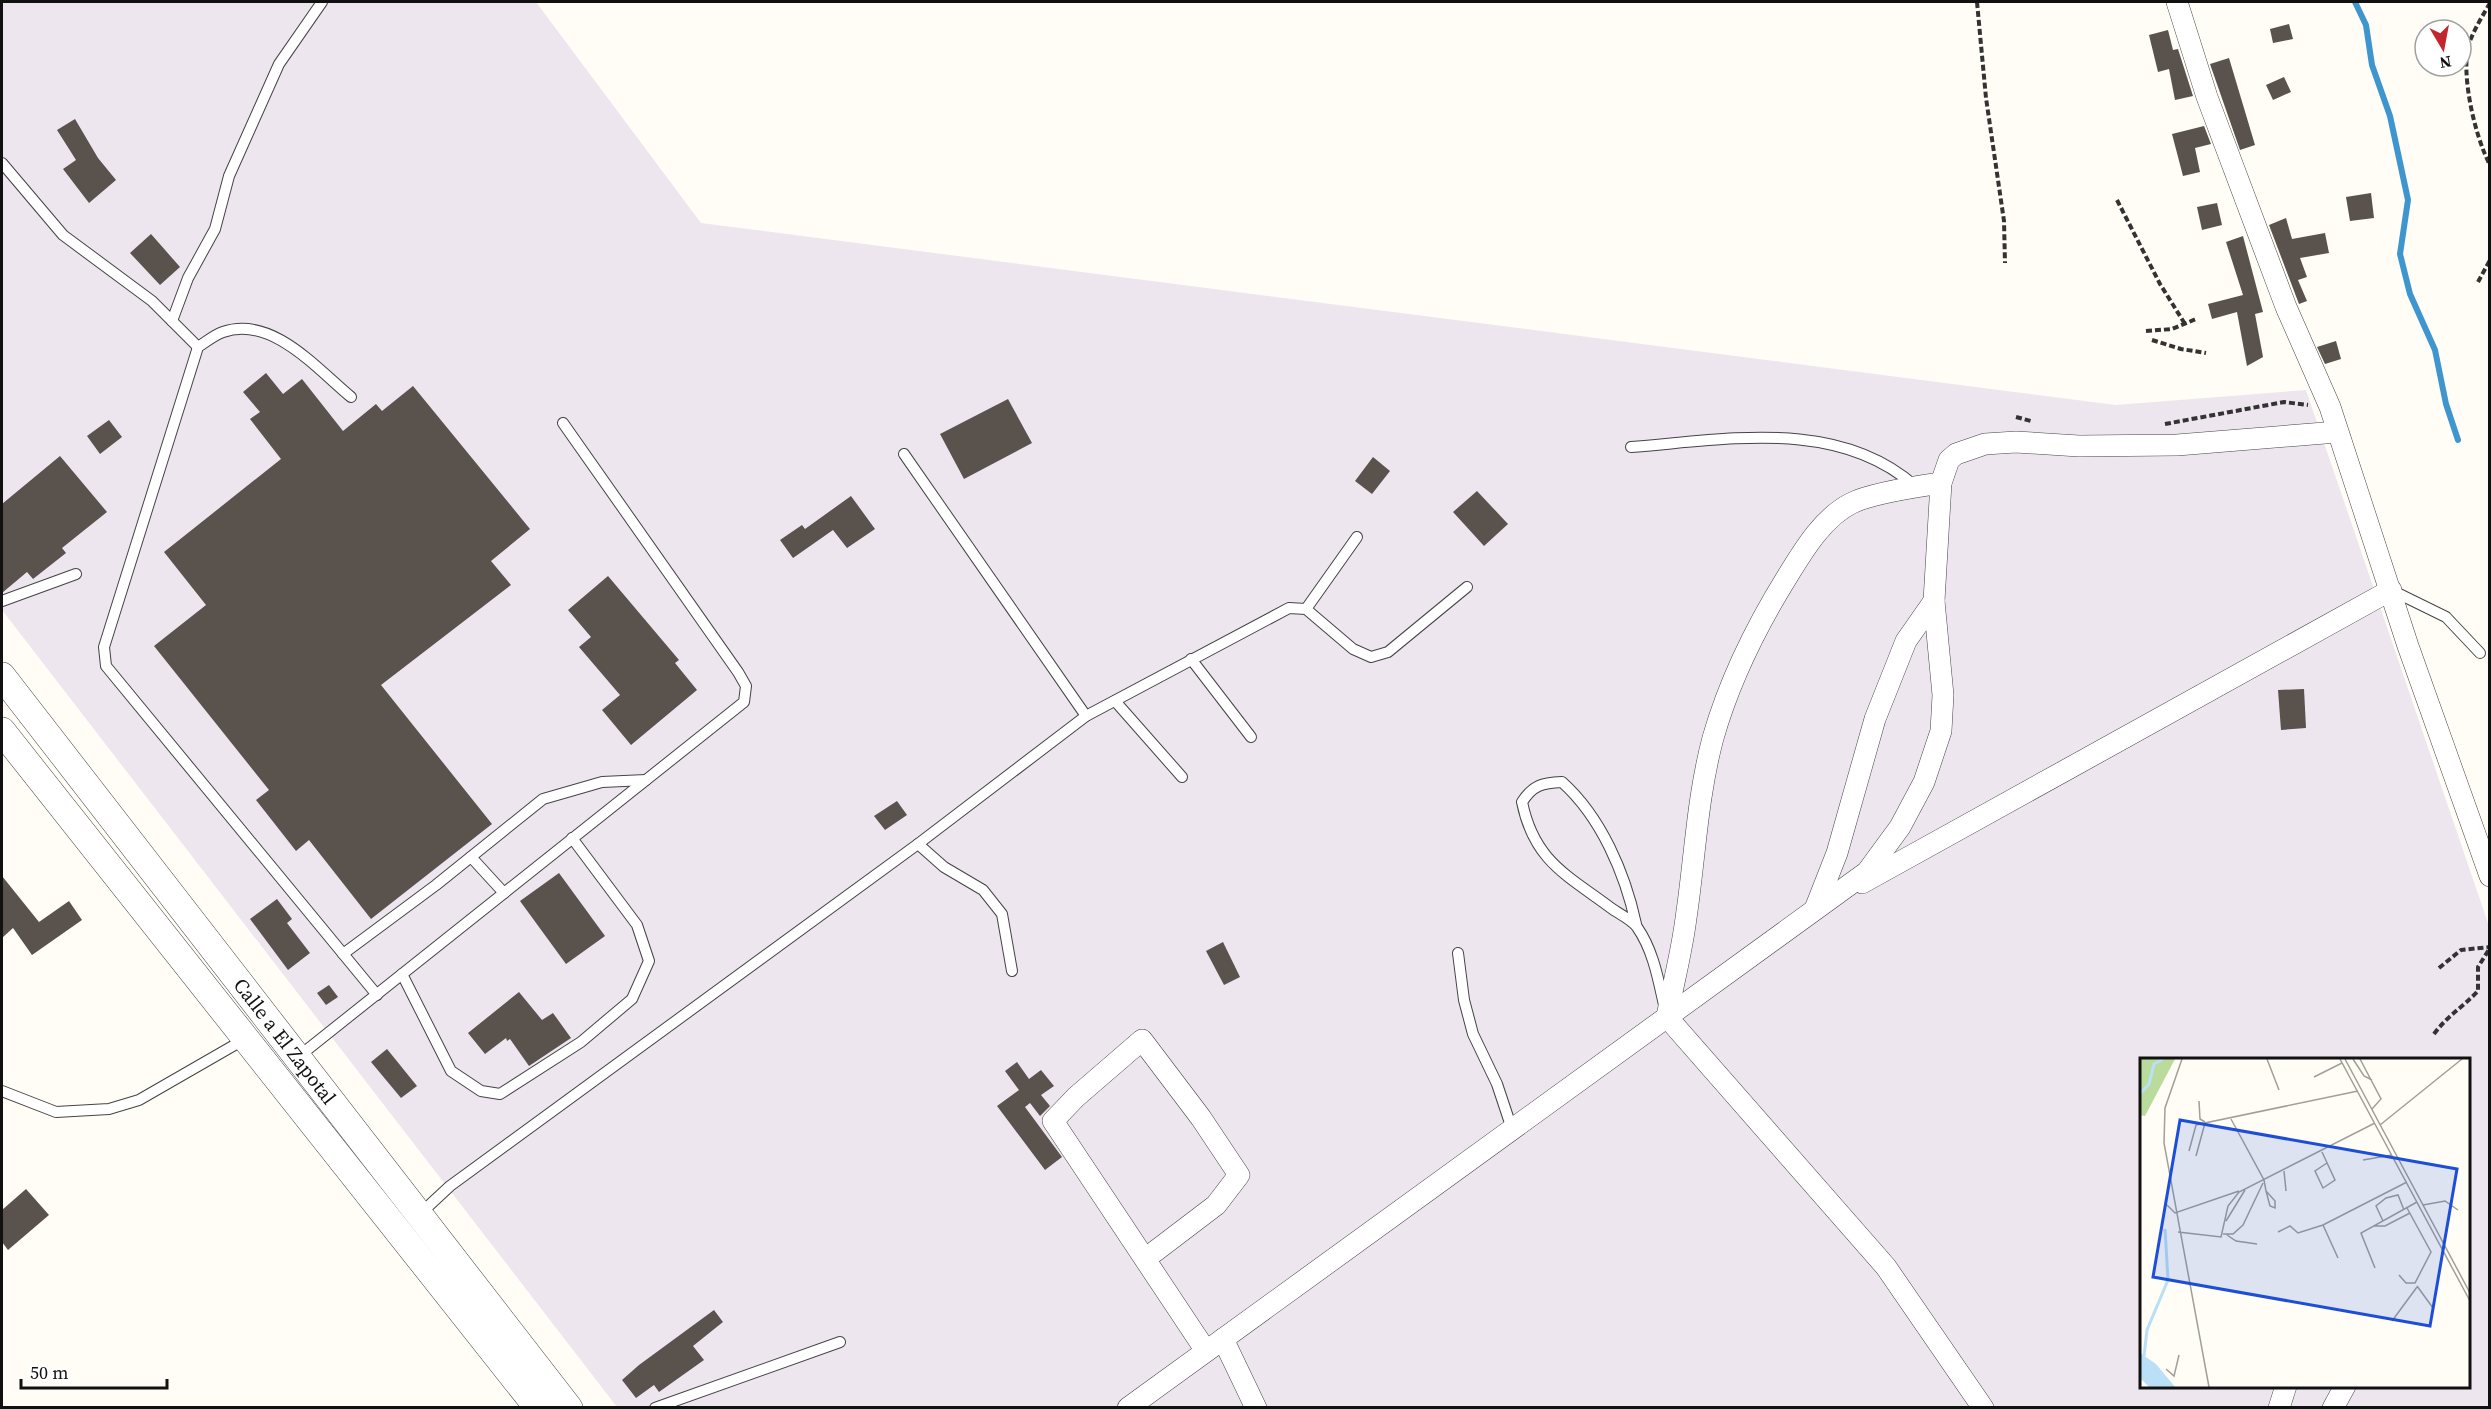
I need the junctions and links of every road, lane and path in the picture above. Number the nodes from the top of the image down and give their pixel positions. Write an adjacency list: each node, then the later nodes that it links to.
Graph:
1 (322, 2): 12 (lane)
2 (1977, 2): 9 (path)
3 (2177, 2): 19 (street)
4 (2490, 3): 6 (path)
5 (2, 163): 12 (lane)
6 (2490, 165)
7 (2117, 200): 13 (path)
8 (2490, 260): 10 (path)
9 (2005, 263)
10 (2478, 282)
11 (2196, 319): 13 (path)
12 (172, 321): 16 (lane)
13 (2185, 324): 14 (path)
14 (2146, 331)
15 (2152, 340): 17 (path)
16 (198, 347): 18 (lane); 52 (lane)
17 (2206, 353)
18 (351, 397)
19 (2330, 407): 21 (path); 22 (street)
20 (563, 423): 42 (lane)
21 (2161, 424)
22 (2337, 432): 25 (street); 30 (street)
23 (1630, 447): 26 (lane)
24 (904, 454): 38 (lane)
25 (1941, 483): 26 (street); 32 (street)
26 (1915, 486): 57 (street)
27 (1357, 537): 33 (lane)
28 (76, 574): 31 (lane)
29 (1467, 587): 33 (lane)
30 (2391, 590): 34 (lane); 46 (street); 48 (street)
31 (2, 601)
32 (1934, 602): 48 (street); 48 (street)
33 (1306, 609): 35 (lane)
34 (2480, 653)
35 (1191, 658): 37 (lane); 40 (lane)
36 (2, 676): 60 (street, Calle a El Zapotal)
37 (1115, 700): 38 (lane); 41 (lane)
38 (1086, 716): 44 (lane)
39 (2, 731): 59 (street, Calle a El Zapotal)
40 (1251, 737)
41 (1182, 777)
42 (646, 780): 43 (lane); 45 (lane)
43 (572, 838): 47 (lane); 55 (lane)
44 (918, 844): 54 (lane); 63 (lane)
45 (471, 857): 47 (lane); 52 (lane)
46 (2490, 876)
47 (504, 893): 55 (lane)
48 (1815, 910): 57 (street)
49 (1636, 924): 49 (lane); 57 (lane)
50 (2490, 948): 53 (path); 58 (path)
51 (1458, 953): 62 (lane)
52 (343, 954): 56 (lane)
53 (2439, 968)
54 (1012, 971)
55 (402, 974): 56 (lane)
56 (377, 995): 60 (lane)
57 (1667, 1017): 62 (street); 74 (street)
58 (2434, 1034)
59 (245, 1039): 61 (lane); 69 (street, Calle a El Zapotal)
60 (297, 1058): 63 (street, Calle a El Zapotal)
61 (2, 1091)
62 (1512, 1129): 66 (street)
63 (418, 1216): 70 (street, Calle a El Zapotal)
64 (1145, 1259): 64 (street); 66 (street)
65 (840, 1342): 71 (lane)
66 (1214, 1345): 72 (street); 73 (street)
67 (2285, 1388): 75 (street)
68 (2344, 1388): 76 (street)
69 (538, 1407)
70 (569, 1407)
71 (655, 1407)
72 (1128, 1407)
73 (1256, 1407)
74 (1983, 1407)
75 (2279, 1407)
76 (2333, 1407)

